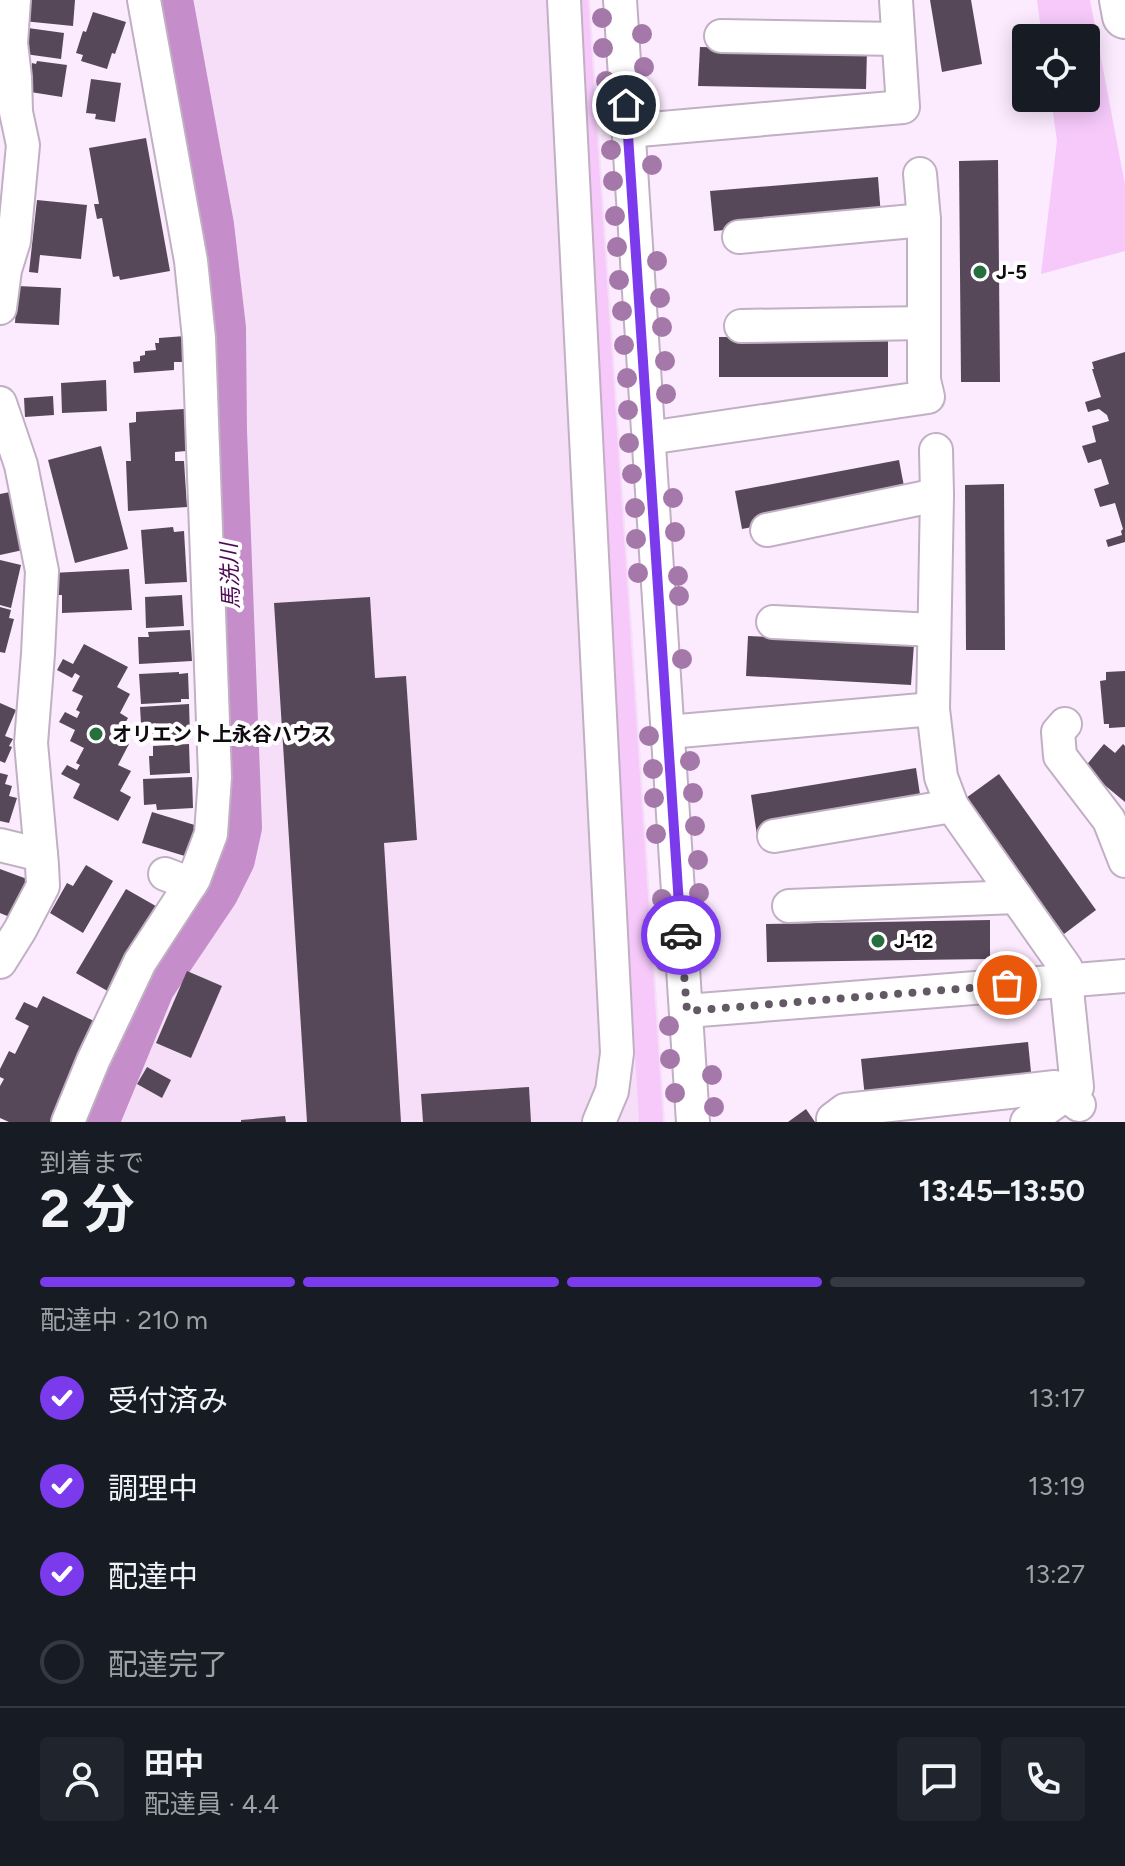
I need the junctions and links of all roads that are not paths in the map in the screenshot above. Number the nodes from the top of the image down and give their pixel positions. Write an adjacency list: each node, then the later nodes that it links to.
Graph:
1 (14, 0): 14 (street)
2 (144, 0): 39 (street)
3 (564, 0): 40 (street)
4 (620, 0): 10 (street)
5 (896, 0): 9 (street)
6 (1122, 0): 7 (highway)
7 (1125, 16)
8 (721, 36): 9 (street)
9 (898, 39): 10 (street)
10 (628, 131): 18 (street)
11 (920, 174): 12 (street)
12 (924, 220): 13 (street); 15 (street)
13 (739, 237)
14 (0, 308)
15 (924, 323): 16 (street); 18 (street)
16 (741, 326)
17 (0, 403): 30 (street)
18 (648, 438): 26 (street)
19 (936, 450): 20 (street)
20 (937, 495): 21 (street); 23 (street)
21 (767, 530)
22 (773, 622): 23 (street)
23 (934, 630): 24 (street)
24 (933, 709): 26 (street); 27 (street)
25 (1065, 724): 31 (street)
26 (668, 732): 37 (street)
27 (952, 806): 28 (street); 32 (street)
28 (774, 836)
29 (0, 845): 30 (street)
30 (47, 851): 34 (street)
31 (1125, 861)
32 (1016, 897): 33 (street); 35 (street)
33 (789, 906)
34 (0, 962)
35 (1066, 974): 36 (street); 37 (street); 38 (street)
36 (1125, 976)
37 (687, 1011): 41 (street)
38 (1076, 1106): 42 (street); 43 (street)
39 (68, 1122)
40 (599, 1122)
41 (693, 1122)
42 (835, 1122)
43 (1027, 1122)

